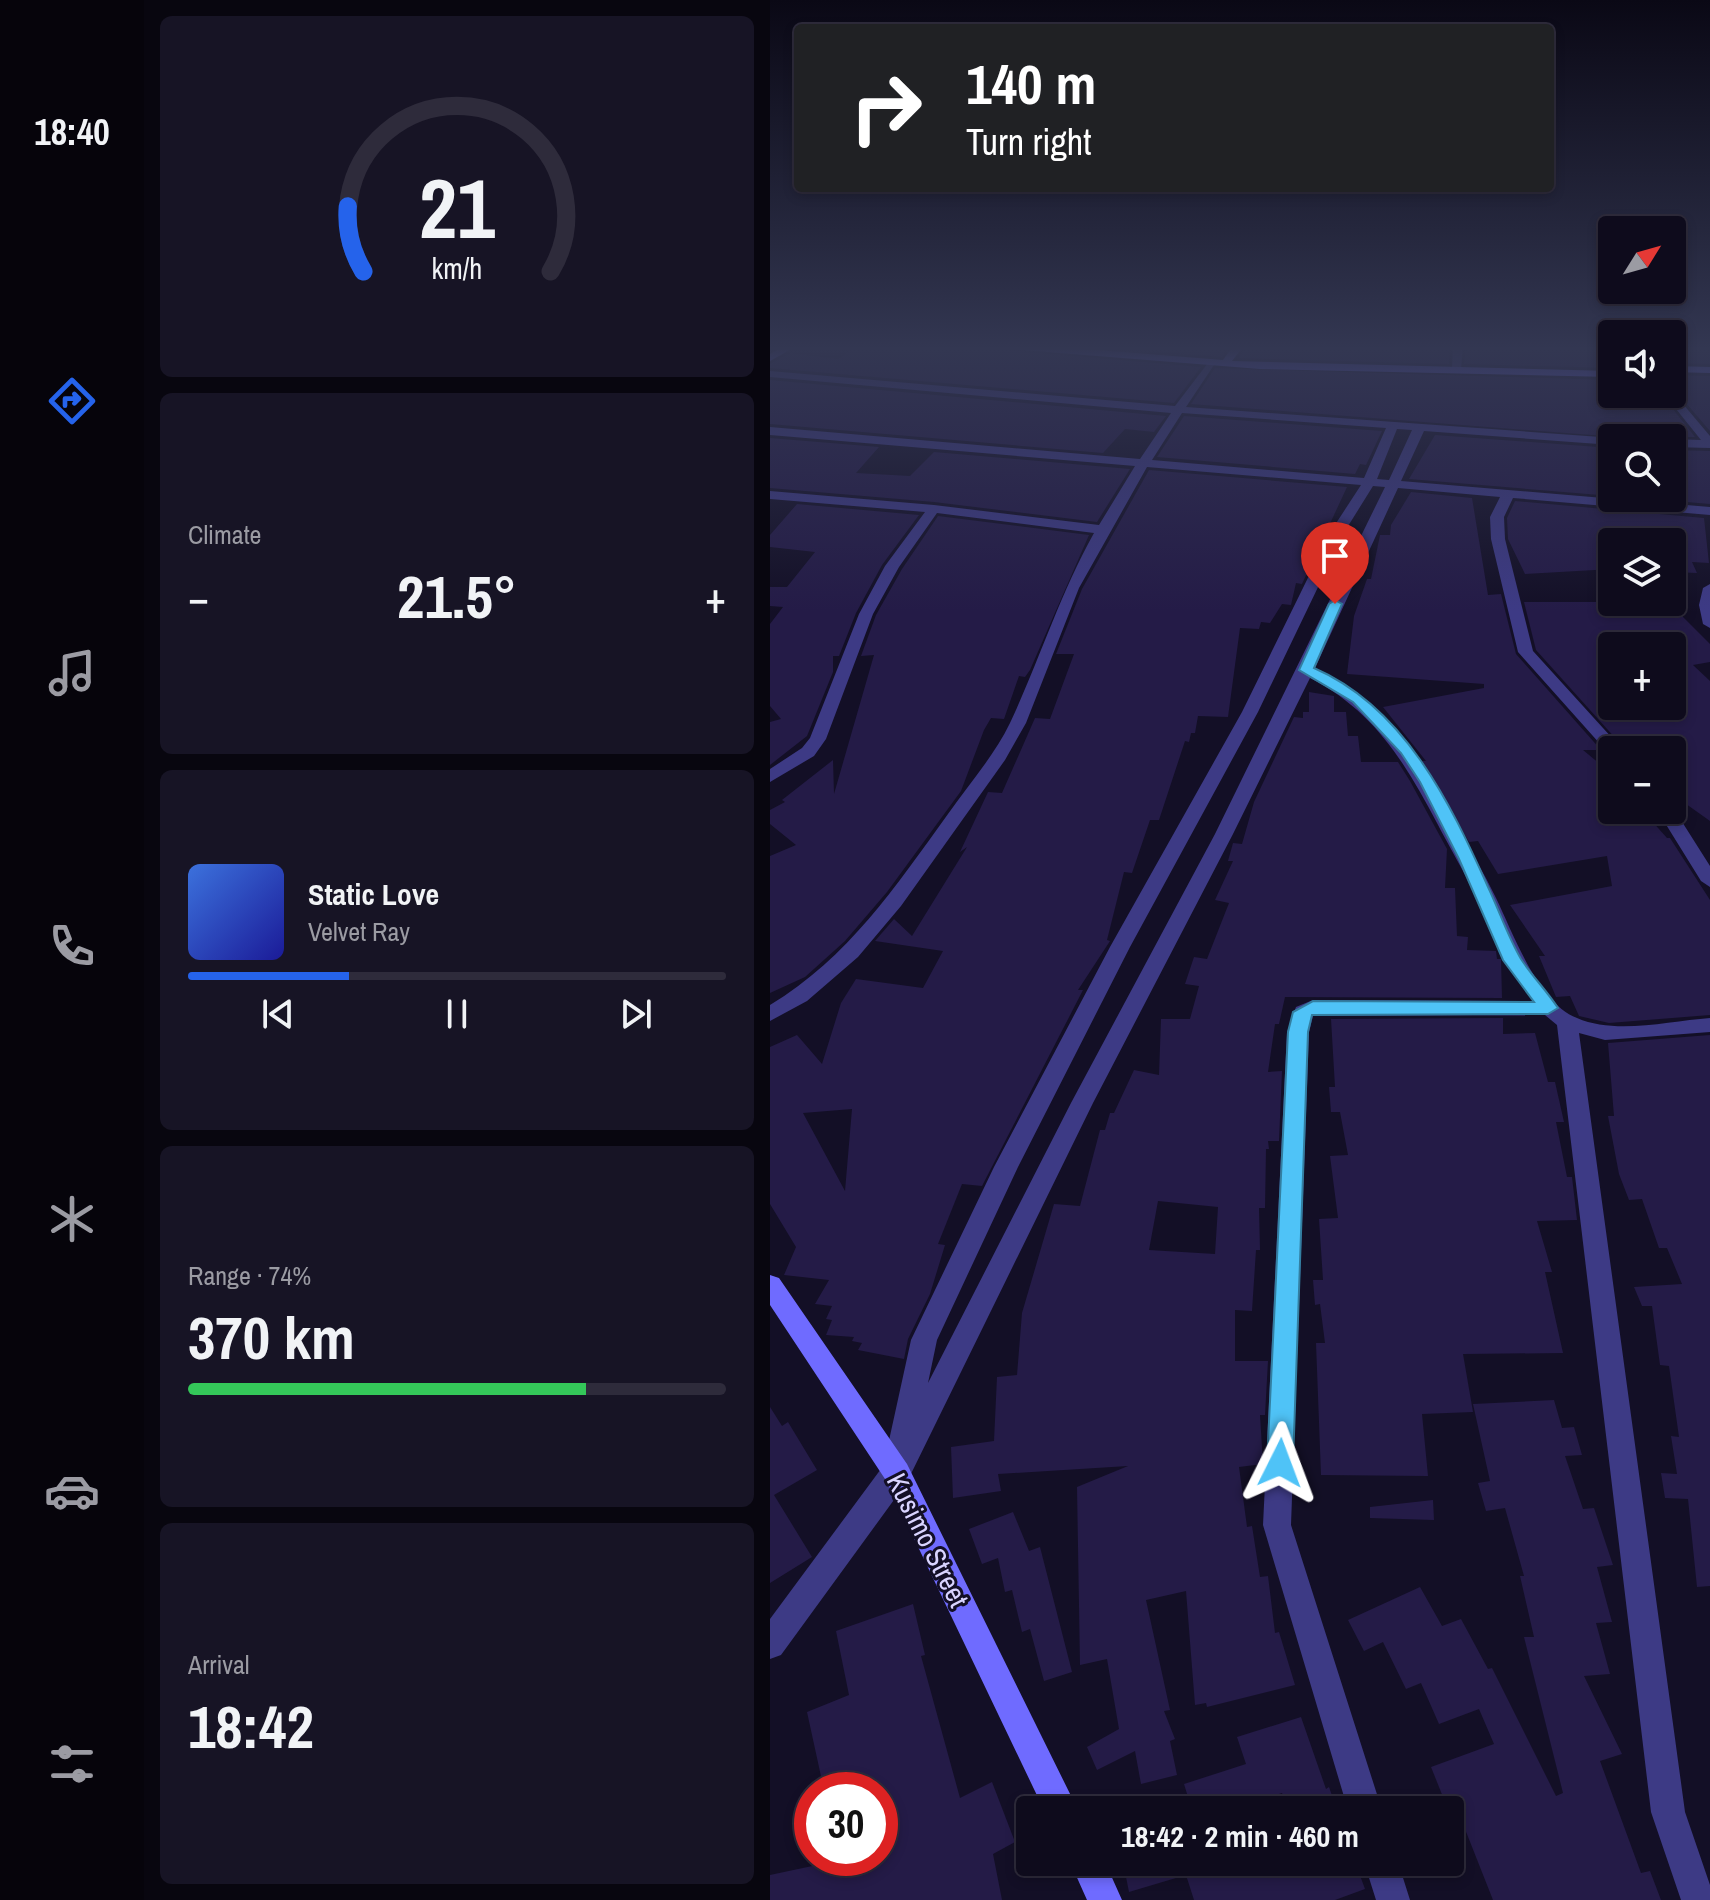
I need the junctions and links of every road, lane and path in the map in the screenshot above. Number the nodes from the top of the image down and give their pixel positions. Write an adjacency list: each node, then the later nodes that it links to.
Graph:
1 (811, 435): 9 (street)
2 (1162, 435): 9 (street)
3 (1389, 435): 10 (street)
4 (1416, 435): 11 (street)
5 (1510, 435): 6 (street)
6 (1598, 440)
7 (1686, 443): 8 (street)
8 (1710, 444)
9 (1142, 464): 10 (street); 17 (street)
10 (1369, 482): 11 (street); 19 (street)
11 (1391, 483): 13 (street); 20 (street)
12 (775, 495): 14 (street); 15 (street)
13 (1507, 496): 16 (street); 23 (street)
14 (770, 507)
15 (934, 509): 17 (street); 24 (street)
16 (1710, 511)
17 (1103, 530): 27 (street)
18 (1710, 588): 21 (street)
19 (1306, 600): 20 (street); 31 (street)
20 (1335, 604): 22 (street)
21 (1710, 624)
22 (1306, 670): 28 (street); 31 (street)
23 (1602, 736)
24 (770, 777)
25 (1675, 824): 26 (street)
26 (1710, 881)
27 (770, 1014)
28 (1558, 1016): 29 (street); 34 (street); 39 (street)
29 (1710, 1025)
30 (770, 1285): 31 (main road, Kusimo Street)
31 (897, 1473): 32 (street); 33 (main road, Kusimo Street)
32 (771, 1638)
33 (1054, 1796)
34 (1361, 1796)
35 (1094, 1876): 37 (main road)
36 (1385, 1876): 38 (street)
37 (1105, 1900)
38 (1393, 1900)
39 (1698, 1900)

